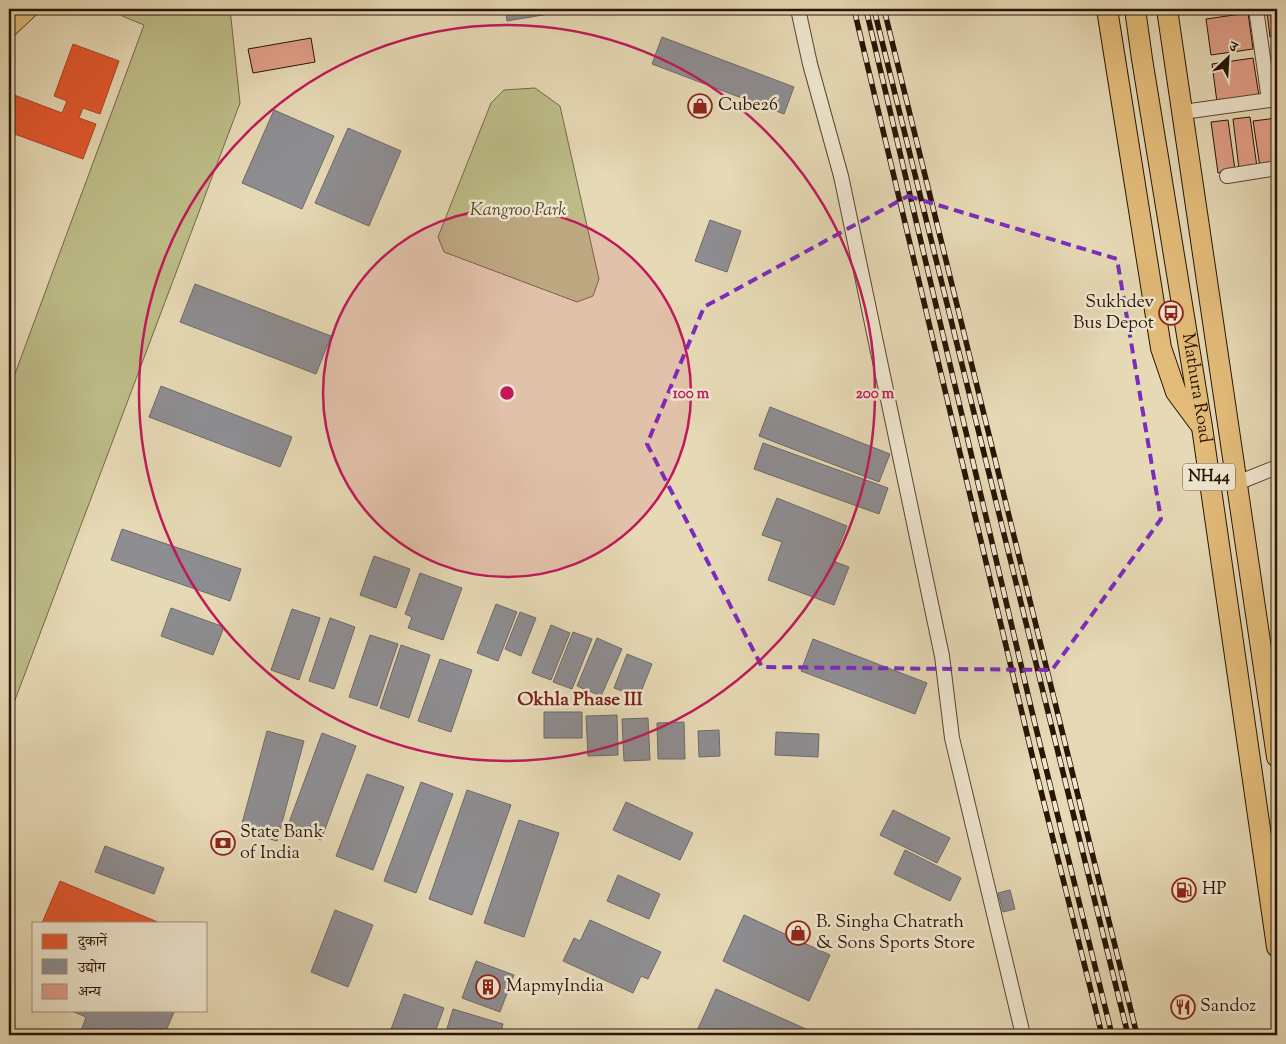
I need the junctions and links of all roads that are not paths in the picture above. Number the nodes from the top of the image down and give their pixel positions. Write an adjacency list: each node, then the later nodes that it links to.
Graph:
1 (29, 9): 7 (main road)
2 (798, 9): 17 (street)
3 (1107, 9): 12 (highway)
4 (1135, 9): 12 (highway, Mathura Road / NH44)
5 (1167, 9): 9 (highway, Mathura Road / NH44)
6 (1256, 9): 8 (street)
7 (9, 28)
8 (1273, 100): 9 (street)
9 (1183, 112): 14 (highway, Mathura Road / NH44)
10 (1277, 168): 11 (street)
11 (1227, 176)
12 (1202, 427): 16 (highway, Mathura Road / NH44)
13 (1277, 467): 14 (street)
14 (1237, 483): 15 (highway, Mathura Road / NH44)
15 (1277, 756)
16 (1277, 947)
17 (1023, 1035)

